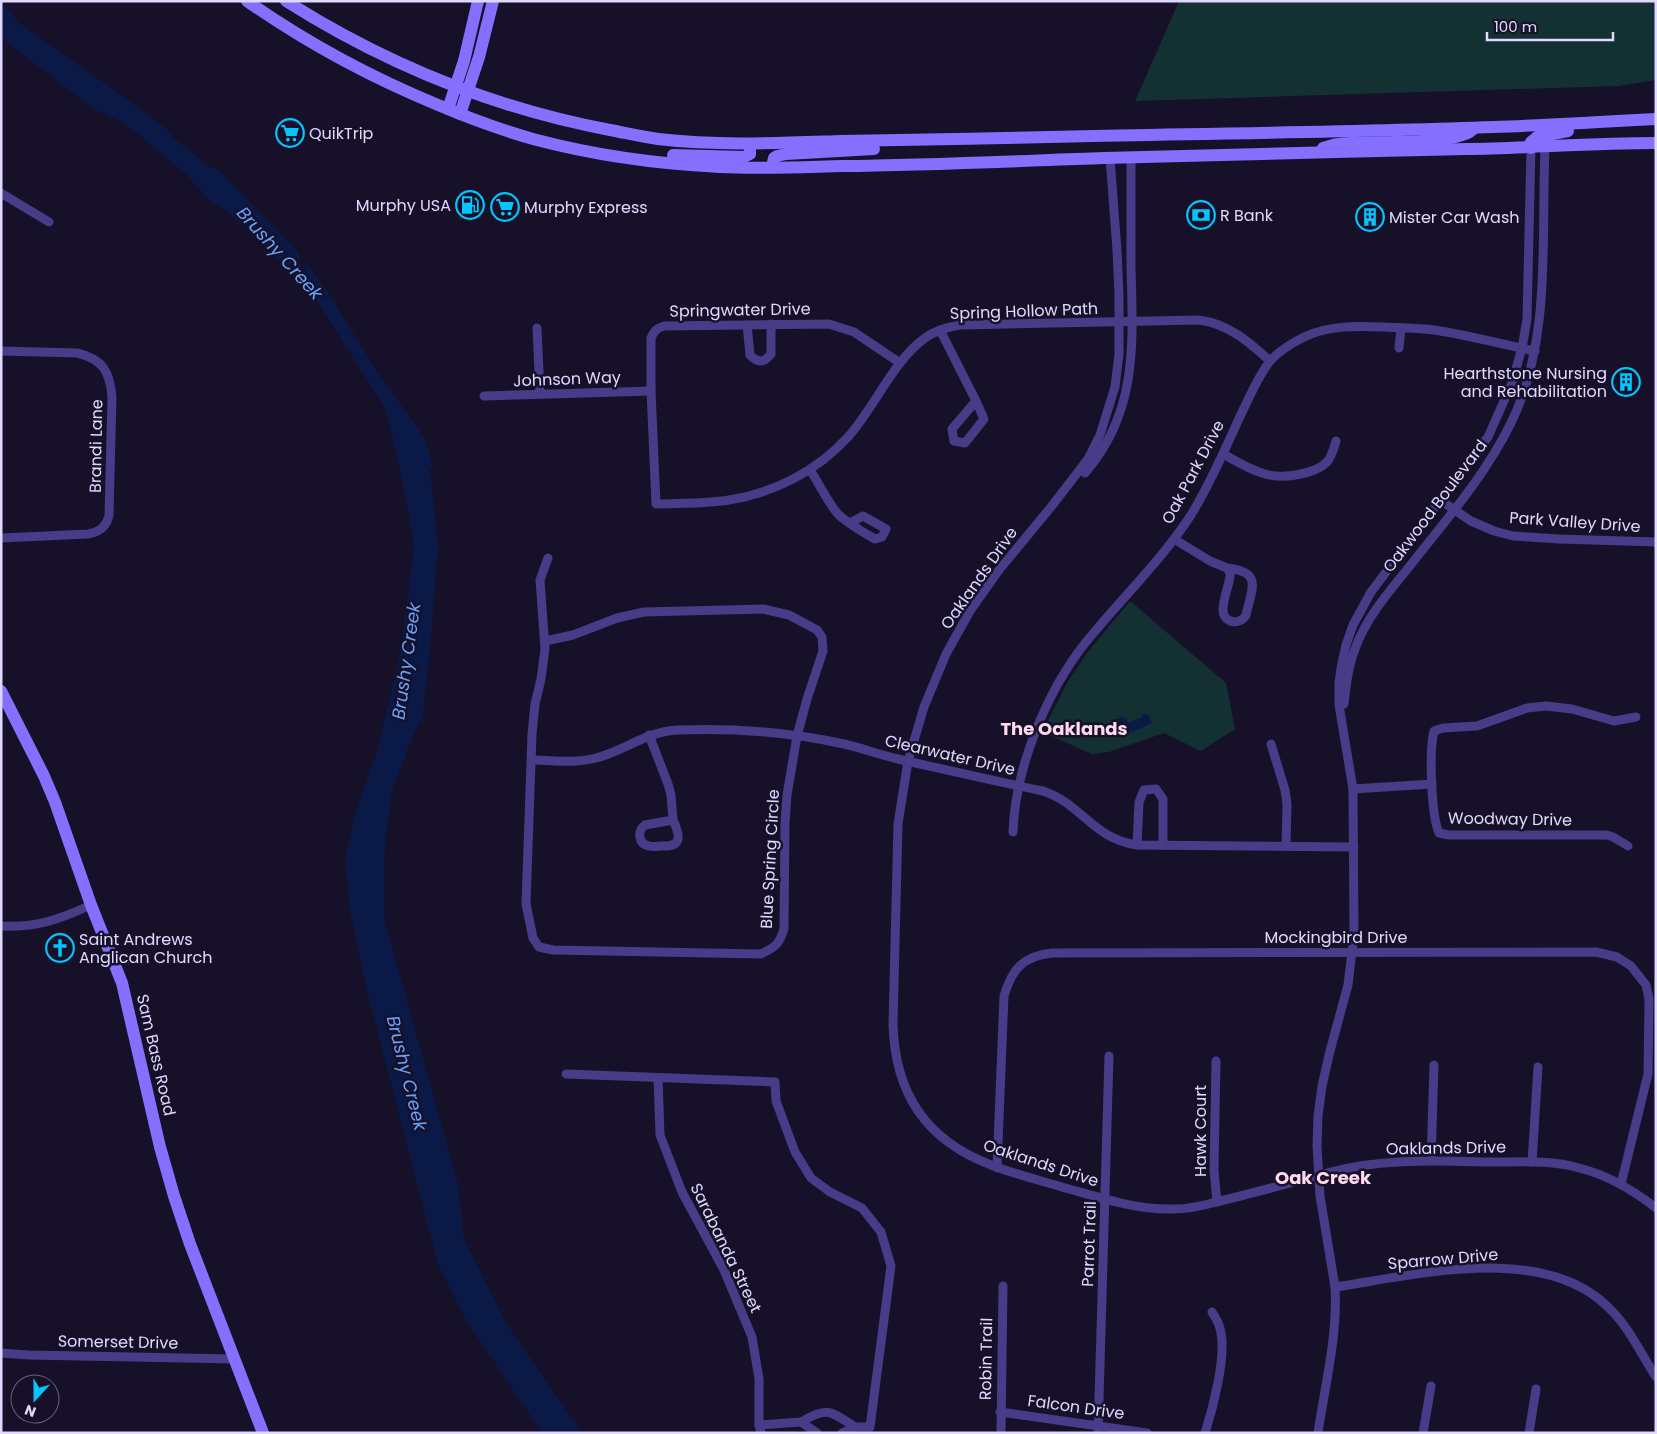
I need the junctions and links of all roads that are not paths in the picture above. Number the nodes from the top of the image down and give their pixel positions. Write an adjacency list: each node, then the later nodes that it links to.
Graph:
1 (247, 1): 7 (main road)
2 (286, 1): 5 (main road)
3 (478, 1): 5 (main road)
4 (492, 1): 6 (main road)
5 (455, 87): 6 (main road); 7 (main road)
6 (468, 92): 7 (main road); 15 (main road)
7 (454, 112): 19 (main road)
8 (1656, 119): 10 (main road)
9 (1656, 127): 16 (main road)
10 (1474, 128): 12 (main road); 18 (main road)
11 (1109, 136): 12 (main road); 13 (main road); 20 (main road)
12 (1129, 136): 21 (main road)
13 (914, 140): 15 (main road); 22 (main road)
14 (1656, 143): 17 (main road)
15 (750, 144): 19 (main road)
16 (1531, 148): 17 (main road); 18 (main road); 33 (street, Oakwood Boulevard)
17 (1545, 148): 35 (street, Oakwood Boulevard)
18 (1309, 153): 21 (main road)
19 (631, 158): 22 (main road)
20 (1110, 158): 21 (main road); 22 (main road); 25 (street, Oaklands Drive)
21 (1131, 158): 26 (street, Oaklands Drive)
22 (772, 168)
23 (1, 192): 24 (street)
24 (49, 222)
25 (1119, 322): 26 (street, Spring Hollow Path); 31 (street, Spring Hollow Path); 47 (street, Oaklands Drive)
26 (1132, 322): 36 (street, Spring Hollow Path); 47 (street, Oaklands Drive)
27 (771, 324): 28 (street, Springwater Drive); 28 (street); 37 (street, Springwater Drive)
28 (747, 325): 38 (street, Springwater Drive)
29 (537, 328): 39 (street)
30 (1401, 328): 32 (street); 33 (street, Oak Park Drive); 36 (street, Oak Park Drive)
31 (940, 330): 37 (street, Spring Hollow Path); 41 (street)
32 (1399, 348)
33 (1522, 348): 35 (street, Oak Park Drive); 45 (street, Oakwood Boulevard)
34 (1, 351): 50 (street, Brandi Lane)
35 (1535, 351): 48 (street, Oakwood Boulevard)
36 (1270, 361): 43 (street, Oak Park Drive)
37 (900, 364): 44 (street, Spring Hollow Path)
38 (651, 392): 39 (street, Johnson Way); 46 (street, Springwater Drive)
39 (540, 394): 40 (street, Johnson Way)
40 (484, 396)
41 (976, 401): 41 (street)
42 (1336, 441): 43 (street)
43 (1222, 454): 51 (street, Oak Park Drive)
44 (810, 470): 46 (street, Spring Hollow Path); 49 (street)
45 (1440, 500): 48 (street, Park Valley Drive); 58 (street, Oakwood Boulevard)
46 (656, 504)
47 (1052, 507): 63 (street, Oaklands Drive)
48 (1454, 510): 52 (street, Park Valley Drive); 58 (street, Oakwood Boulevard)
49 (850, 523)
50 (1, 538)
51 (1174, 539): 54 (street); 65 (street, Oak Park Drive)
52 (1656, 542)
53 (548, 558): 55 (street)
54 (1227, 568): 54 (street)
55 (545, 641): 60 (street, Blue Spring Circle); 62 (street, Blue Spring Circle)
56 (1, 691): 74 (main road, Sam Bass Road)
57 (1636, 717): 64 (street, Woodway Drive)
58 (1342, 727): 66 (street, Oakwood Boulevard)
59 (649, 735): 60 (street, Clearwater Drive); 62 (street, Clearwater Drive); 67 (street)
60 (797, 736): 62 (street, Blue Spring Circle); 63 (street, Clearwater Drive)
61 (1272, 744): 71 (street)
62 (532, 760)
63 (908, 762): 65 (street, Clearwater Drive); 86 (street, Oaklands Drive)
64 (1432, 784): 66 (street); 72 (street, Woodway Drive)
65 (1020, 786): 68 (street, Oak Park Drive); 69 (street, Clearwater Drive)
66 (1353, 789): 73 (street, Oakwood Boulevard)
67 (673, 820)
68 (1013, 832)
69 (1137, 845): 70 (street, Clearwater Drive); 70 (street)
70 (1163, 845): 71 (street, Clearwater Drive)
71 (1286, 846): 73 (street, Clearwater Drive)
72 (1628, 846)
73 (1354, 847): 76 (street, Oakwood Boulevard)
74 (92, 906): 75 (street); 96 (main road, Sam Bass Road)
75 (1, 926)
76 (1352, 953): 82 (street, Mockingbird Drive); 86 (street, Mockingbird Drive); 87 (street, Oakwood Boulevard)
77 (1110, 1056): 89 (street, Parrot Trail)
78 (1216, 1061): 90 (street, Hawk Court)
79 (1434, 1065): 84 (street)
80 (1538, 1067): 85 (street)
81 (566, 1074): 83 (street)
82 (1652, 1074): 88 (street, Mockingbird Drive)
83 (658, 1078): 102 (street); 103 (street, Sarabanda Street)
84 (1431, 1161): 85 (street, Oaklands Drive); 87 (street, Oaklands Drive)
85 (1532, 1162): 88 (street, Oaklands Drive)
86 (997, 1168): 89 (street, Oaklands Drive)
87 (1318, 1176): 90 (street, Oaklands Drive); 93 (street, Oakwood Boulevard)
88 (1621, 1184): 91 (street, Oaklands Drive)
89 (1105, 1199): 90 (street, Oaklands Drive); 104 (street, Parrot Trail)
90 (1217, 1202)
91 (1656, 1208)
92 (1003, 1286): 100 (street, Robin Trail)
93 (1335, 1286): 97 (street, Sparrow Drive); 111 (street, Oakwood Boulevard)
94 (1212, 1312): 110 (street)
95 (1, 1353): 96 (street, Somerset Drive)
96 (235, 1359): 105 (main road, Sam Bass Road)
97 (1656, 1377)
98 (1431, 1386): 112 (street)
99 (1536, 1389): 113 (street)
100 (1000, 1412): 104 (street, Falcon Drive); 108 (street, Robin Trail)
101 (801, 1422): 102 (street); 103 (street); 106 (street)
102 (856, 1426): 107 (street)
103 (760, 1429)
104 (1098, 1429): 109 (street, Falcon Drive)
105 (263, 1433)
106 (817, 1433)
107 (842, 1433)
108 (1000, 1433)
109 (1147, 1433)
110 (1205, 1433)
111 (1318, 1433)
112 (1424, 1433)
113 (1529, 1433)

